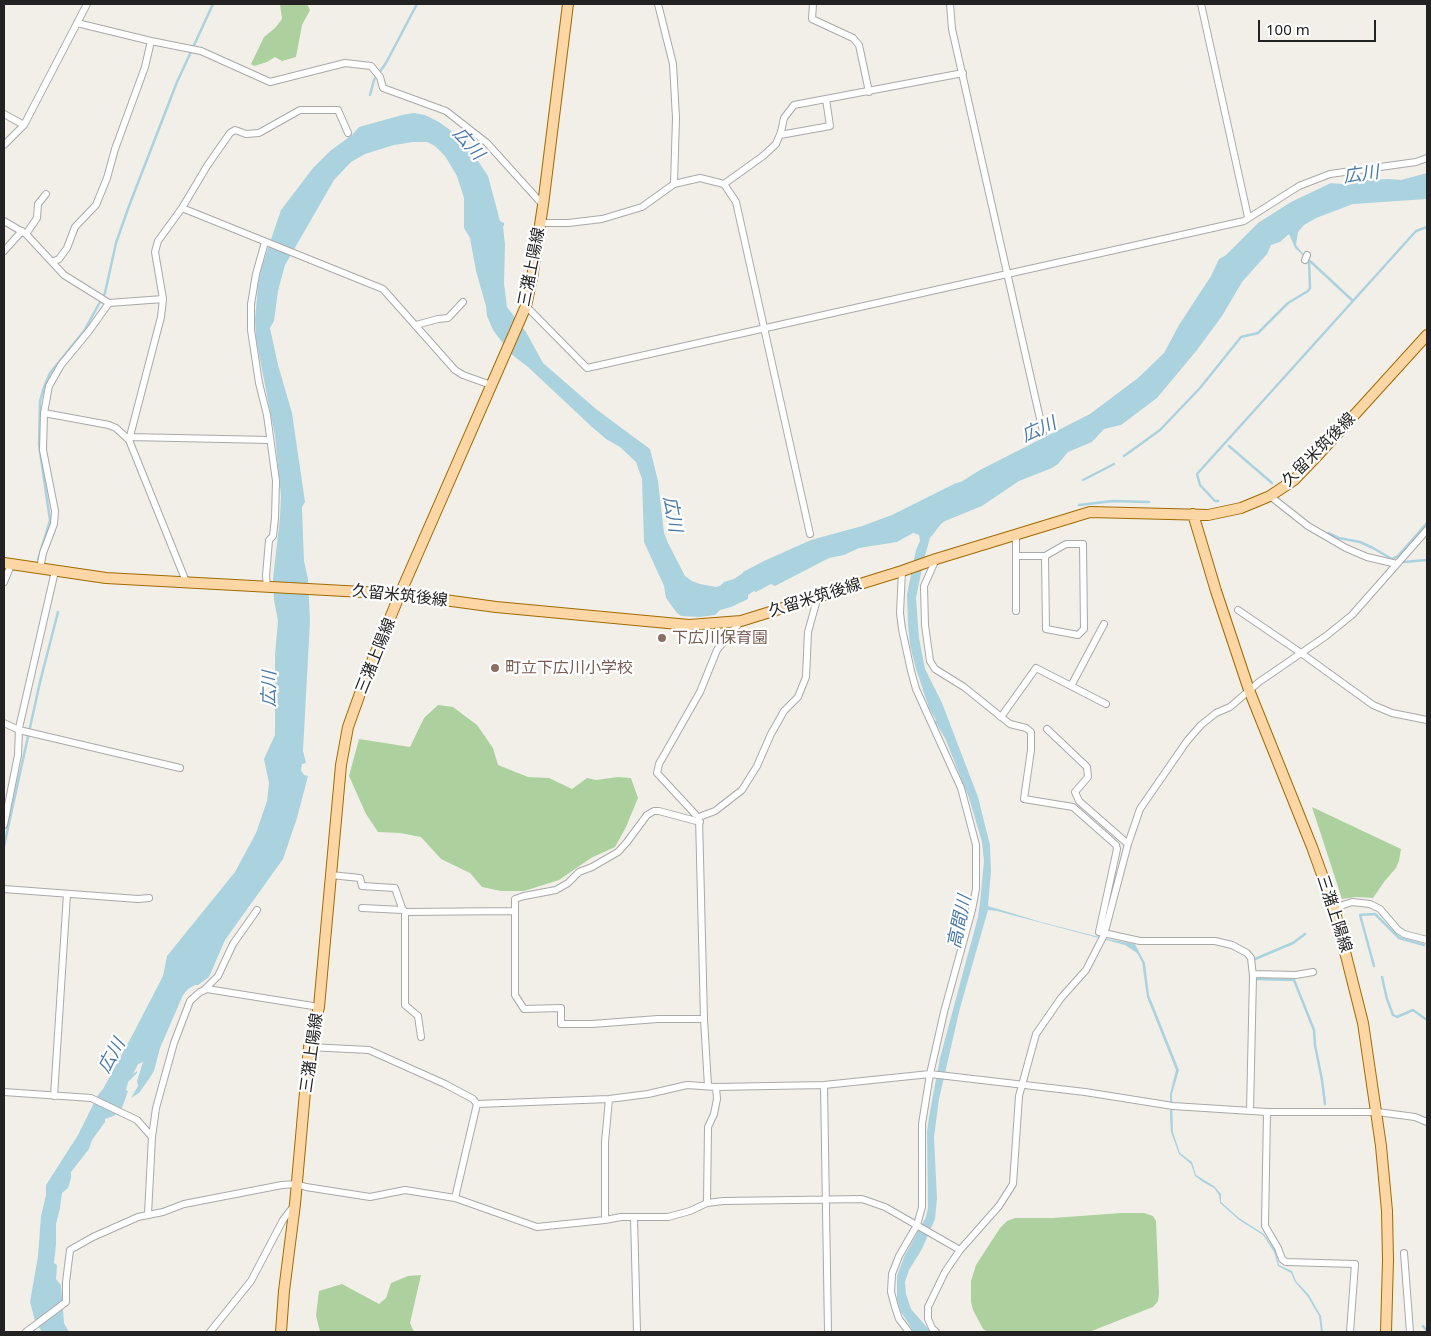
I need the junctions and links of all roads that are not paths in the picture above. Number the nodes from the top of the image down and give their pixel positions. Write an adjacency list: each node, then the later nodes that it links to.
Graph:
1 (87, 4): 7 (street)
2 (568, 4): 21 (main road, 三潴上陽線)
3 (658, 4): 18 (street)
4 (813, 4): 10 (street)
5 (950, 4): 9 (street)
6 (1201, 4): 23 (street)
7 (77, 23): 8 (street); 13 (street)
8 (151, 41): 21 (street); 29 (street)
9 (963, 74): 10 (street); 30 (street)
10 (868, 92): 11 (street)
11 (826, 100): 15 (street); 15 (street)
12 (4, 114): 13 (street)
13 (24, 125): 16 (street)
14 (348, 133): 22 (street)
15 (780, 135): 19 (street)
16 (4, 145)
17 (1427, 158): 23 (street)
18 (674, 184): 19 (street); 25 (street)
19 (724, 184): 36 (street)
20 (46, 194): 26 (street)
21 (543, 204): 25 (main road, 三潴上陽線)
22 (182, 208): 27 (street); 31 (street)
23 (1248, 217): 30 (street)
24 (4, 221): 26 (street)
25 (540, 223): 34 (main road, 三潴上陽線)
26 (24, 232): 28 (street); 29 (street)
27 (266, 243): 35 (street); 42 (street)
28 (4, 251)
29 (52, 262): 33 (street)
30 (1008, 274): 36 (street); 40 (street)
31 (162, 299): 33 (street); 41 (street)
32 (463, 302): 35 (street)
33 (109, 304): 39 (street)
34 (524, 310): 36 (street); 38 (main road, 三潴上陽線)
35 (416, 325): 38 (street)
36 (765, 330): 46 (street)
37 (1427, 335): 43 (main road, 久留米筑後線)
38 (491, 386): 59 (main road, 三潴上陽線)
39 (44, 413): 41 (street); 53 (street)
40 (1043, 432)
41 (129, 439): 42 (street); 57 (street)
42 (270, 440): 58 (street)
43 (1270, 496): 44 (main road, 久留米筑後線); 52 (street)
44 (1194, 514): 47 (main road, 久留米筑後線); 67 (main road, 三潴上陽線)
45 (1427, 530): 52 (street)
46 (810, 534)
47 (1016, 535): 48 (street); 50 (main road, 久留米筑後線)
48 (1016, 556): 49 (street); 62 (street)
49 (1045, 556): 49 (street)
50 (932, 560): 54 (main road, 久留米筑後線); 69 (street)
51 (7, 564): 53 (main road, 久留米筑後線); 56 (street)
52 (1397, 564): 65 (street)
53 (40, 569): 55 (main road, 久留米筑後線)
54 (904, 570): 60 (main road, 久留米筑後線); 97 (street)
55 (55, 571): 57 (main road, 久留米筑後線); 73 (street)
56 (4, 582)
57 (187, 584): 58 (main road, 久留米筑後線)
58 (268, 587): 59 (main road, 久留米筑後線)
59 (400, 594): 63 (main road, 久留米筑後線); 79 (main road, 三潴上陽線)
60 (818, 596): 63 (main road, 久留米筑後線); 76 (street)
61 (1238, 610): 65 (street)
62 (1016, 611)
63 (741, 621): 75 (street)
64 (1104, 624): 66 (street)
65 (1301, 653): 67 (street); 70 (street)
66 (1071, 686): 68 (street); 69 (street)
67 (1249, 690): 78 (street); 84 (main road, 三潴上陽線)
68 (1106, 704)
69 (1001, 717): 88 (street)
70 (1427, 720)
71 (4, 723): 73 (street)
72 (1047, 729): 78 (street)
73 (25, 732): 74 (street); 77 (street)
74 (180, 768)
75 (695, 814)
76 (700, 822): 87 (street); 94 (street)
77 (4, 825)
78 (1128, 844): 88 (street)
79 (331, 875): 86 (street); 93 (main road, 三潴上陽線)
80 (4, 889): 81 (street)
81 (67, 894): 82 (street); 102 (street)
82 (150, 898)
83 (362, 908): 86 (street)
84 (1334, 908): 89 (street); 107 (main road, 三潴上陽線)
85 (257, 910): 92 (street)
86 (404, 911): 87 (street); 95 (street)
87 (515, 911): 94 (street)
88 (1104, 936): 91 (street); 99 (street)
89 (1427, 940)
90 (1313, 972): 91 (street)
91 (1253, 977): 105 (street)
92 (203, 991): 93 (street); 109 (street)
93 (318, 1007): 96 (main road, 三潴上陽線)
94 (704, 1019): 100 (street)
95 (421, 1036)
96 (309, 1047): 104 (street); 110 (main road, 三潴上陽線)
97 (930, 1074): 98 (street); 99 (street); 118 (street)
98 (824, 1085): 100 (street); 112 (street)
99 (1023, 1085): 105 (street); 119 (street)
100 (712, 1086): 103 (street); 113 (street)
101 (4, 1092): 102 (street)
102 (54, 1096): 109 (street)
103 (609, 1100): 104 (street); 117 (street)
104 (477, 1104): 111 (street)
105 (1250, 1111): 106 (street)
106 (1267, 1112): 107 (street); 128 (street)
107 (1377, 1112): 108 (street); 129 (main road, 三潴上陽線)
108 (1427, 1122)
109 (152, 1137): 115 (street)
110 (297, 1184): 111 (street); 114 (main road, 三潴上陽線); 115 (street)
111 (455, 1198): 117 (street)
112 (826, 1200): 113 (street); 118 (street); 125 (street)
113 (707, 1203): 116 (street)
114 (295, 1204): 122 (street); 123 (main road, 三潴上陽線)
115 (148, 1214): 121 (street)
116 (634, 1217): 117 (street); 124 (street)
117 (605, 1220)
118 (918, 1226): 119 (street); 126 (street)
119 (960, 1250): 127 (street)
120 (1404, 1253): 130 (street)
121 (30, 1330)
122 (210, 1332)
123 (281, 1332)
124 (636, 1332)
125 (828, 1332)
126 (909, 1332)
127 (936, 1332)
128 (1350, 1332)
129 (1386, 1332)
130 (1410, 1332)

